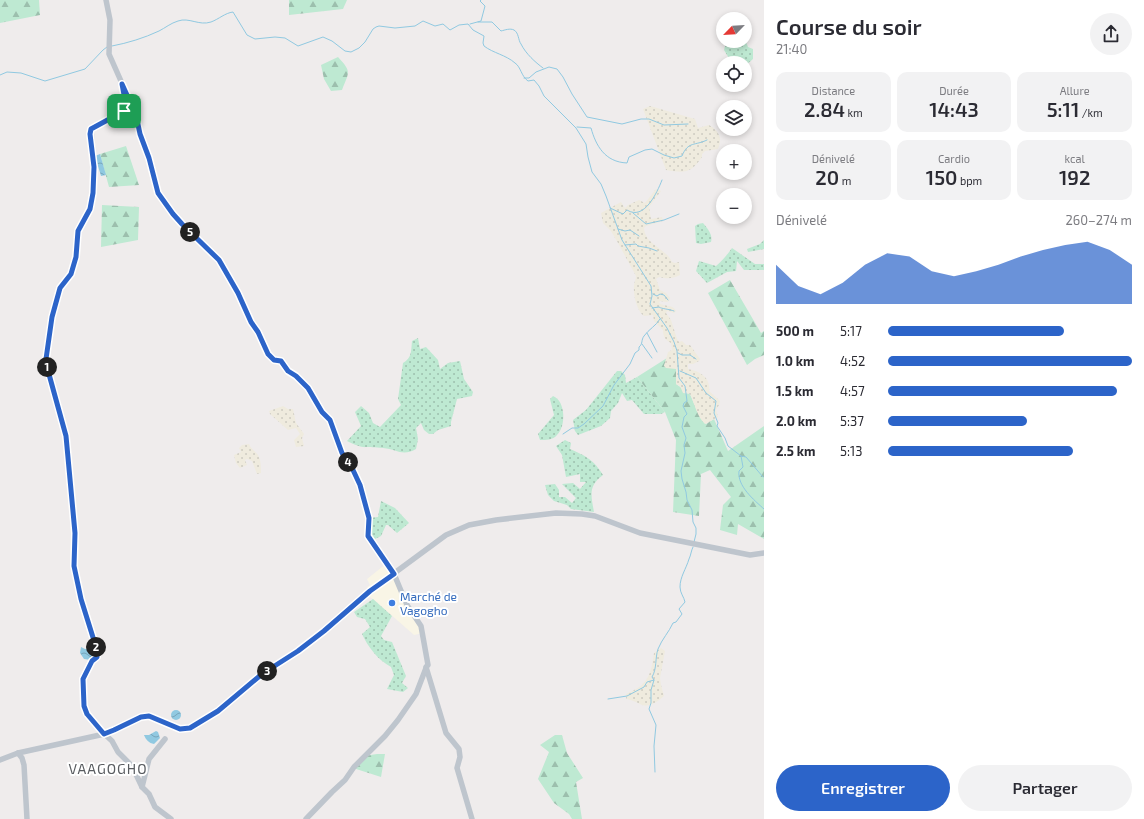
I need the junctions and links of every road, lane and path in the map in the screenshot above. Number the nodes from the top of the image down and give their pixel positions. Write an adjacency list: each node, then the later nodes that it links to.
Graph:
1 (106, 0): 2 (street)
2 (122, 84): 4 (street); 6 (street)
3 (764, 553): 4 (street)
4 (394, 574): 5 (street); 6 (street)
5 (426, 668): 13 (street); 14 (street)
6 (104, 734): 8 (street); 10 (street)
7 (165, 740): 10 (street)
8 (18, 753): 9 (street); 11 (street)
9 (0, 760)
10 (142, 787): 12 (street)
11 (28, 819)
12 (171, 819)
13 (306, 819)
14 (472, 819)

